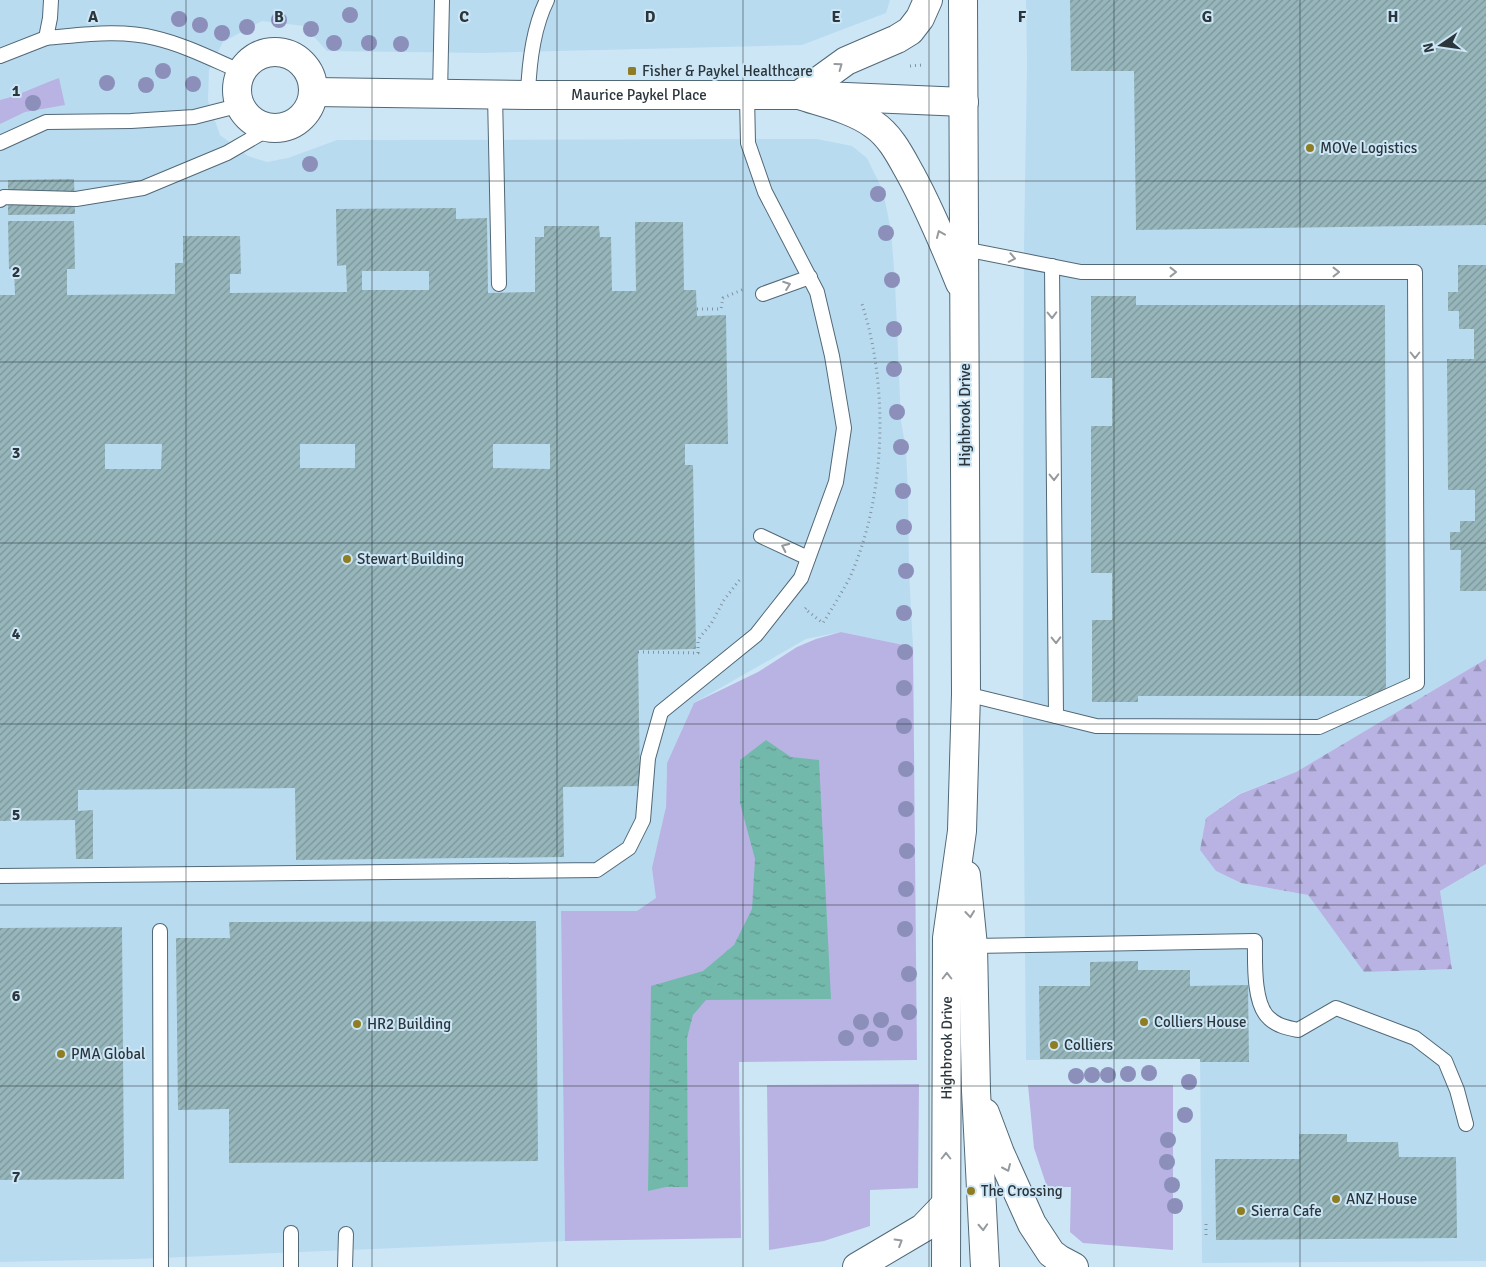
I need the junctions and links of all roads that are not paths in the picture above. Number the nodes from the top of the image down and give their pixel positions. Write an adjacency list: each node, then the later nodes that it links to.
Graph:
1 (50, 0): 6 (lane)
2 (442, 0): 10 (lane)
3 (547, 0): 12 (lane)
4 (928, 0): 13 (main road, one-way to 4)
5 (963, 0): 15 (main road, Highbrook Drive)
6 (46, 38): 7 (lane); 8 (lane)
7 (0, 56)
8 (242, 72): 9 (main road); 16 (main road)
9 (314, 92): 10 (main road, Maurice Paykel Place); 17 (main road)
10 (440, 94): 11 (main road, Maurice Paykel Place)
11 (495, 95): 12 (main road, Maurice Paykel Place); 23 (lane)
12 (528, 95): 14 (main road, Maurice Paykel Place)
13 (799, 95): 14 (main road, Maurice Paykel Place); 15 (main road, Maurice Paykel Place); 25 (main road, one-way to 13)
14 (747, 96): 22 (lane)
15 (964, 102): 20 (main road, Highbrook Drive)
16 (241, 105): 17 (main road); 18 (lane)
17 (270, 128): 19 (lane)
18 (0, 142)
19 (0, 200)
20 (964, 249): 21 (lane, one-way to 21); 25 (main road, Highbrook Drive)
21 (1052, 266): 29 (lane, one-way to 29); 29 (lane, one-way to 29)
22 (810, 277): 24 (lane, one-way to 22); 27 (lane)
23 (499, 284)
24 (764, 294)
25 (965, 296): 28 (main road, Highbrook Drive)
26 (761, 536): 27 (lane, one-way to 26)
27 (808, 558): 31 (lane)
28 (966, 694): 29 (lane); 30 (main road, Highbrook Drive)
29 (1056, 716)
30 (962, 831): 33 (main road, Highbrook Drive, one-way to 33); 36 (main road, Highbrook Drive, one-way to 30)
31 (0, 876)
32 (160, 931): 39 (lane)
33 (973, 946): 34 (main road, Highbrook Drive); 35 (lane)
34 (976, 1091): 44 (main road, Highbrook Drive, one-way to 44); 45 (main road, one-way to 45)
35 (1466, 1124)
36 (945, 1205): 42 (main road, one-way to 36); 43 (main road, Highbrook Drive)
37 (291, 1234): 40 (lane)
38 (346, 1234): 41 (lane)
39 (161, 1267)
40 (291, 1267)
41 (345, 1267)
42 (857, 1267)
43 (946, 1267)
44 (985, 1267)
45 (1074, 1267)

